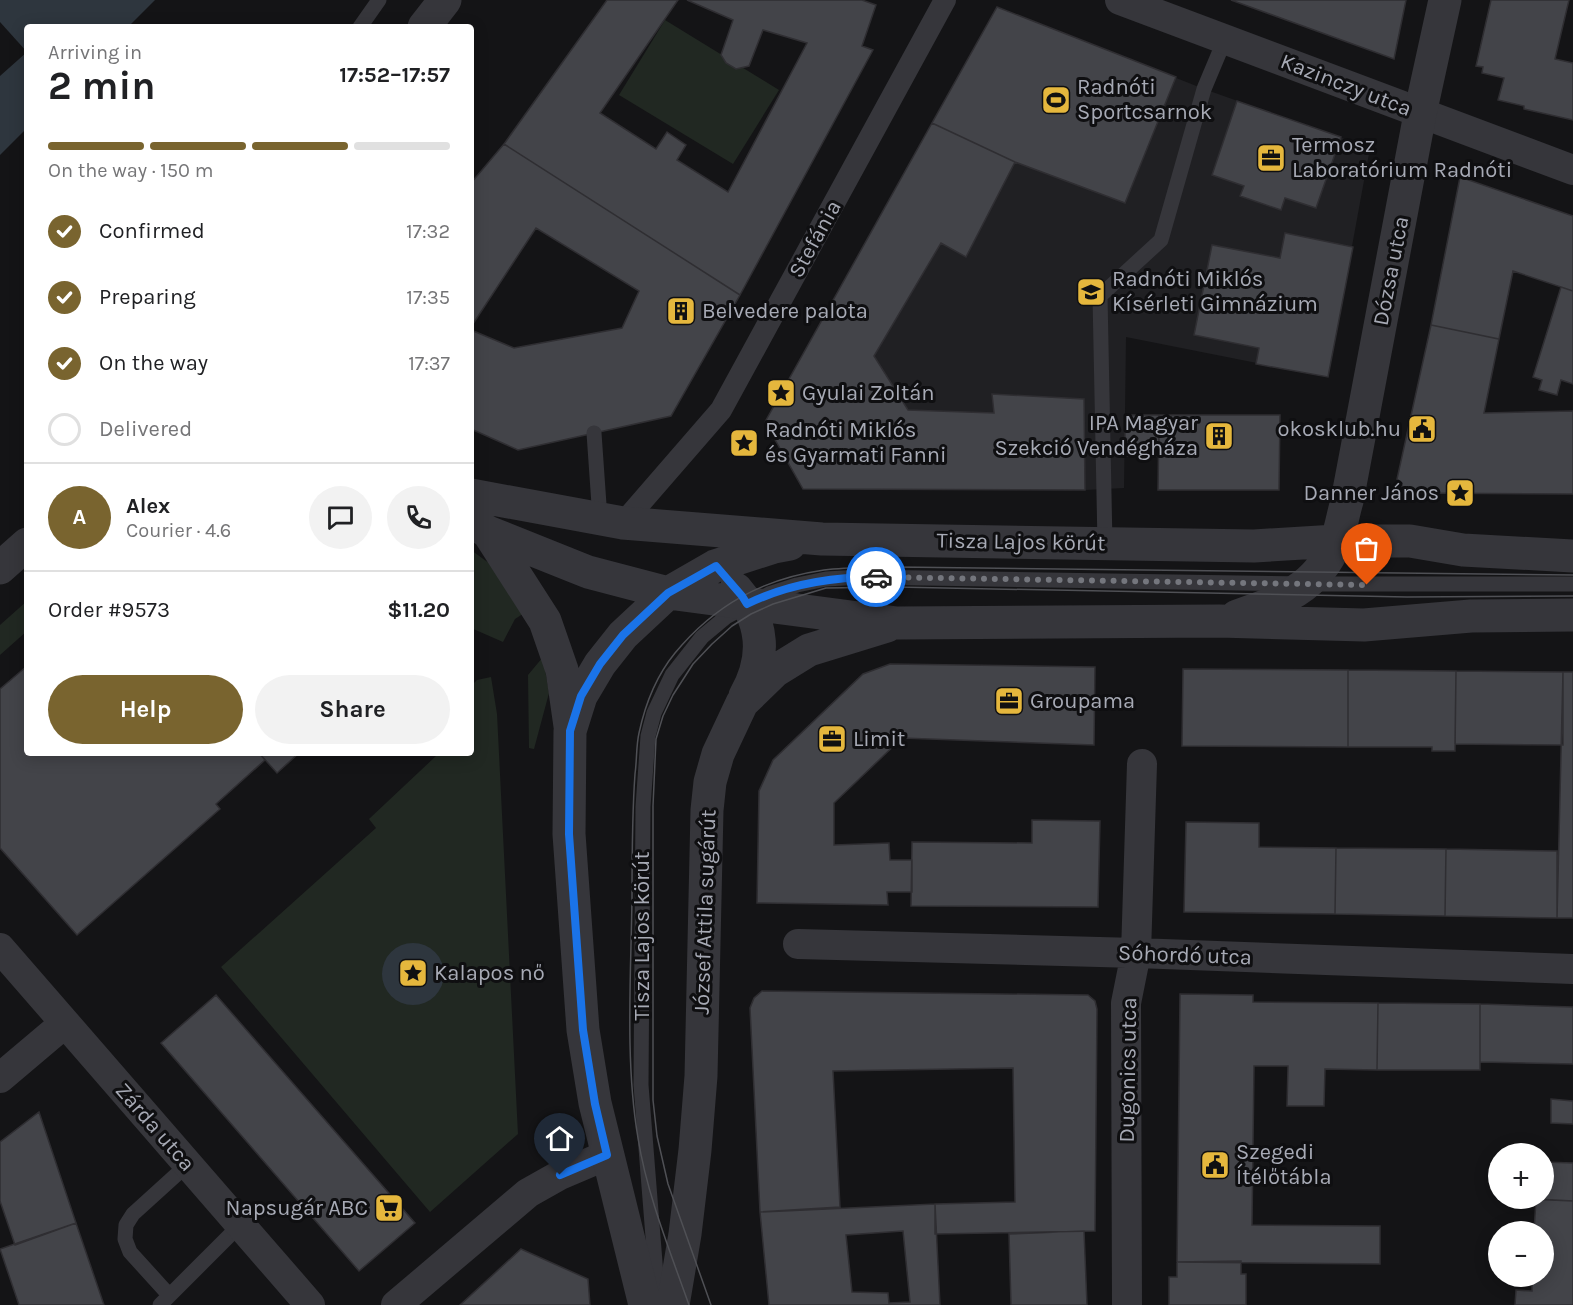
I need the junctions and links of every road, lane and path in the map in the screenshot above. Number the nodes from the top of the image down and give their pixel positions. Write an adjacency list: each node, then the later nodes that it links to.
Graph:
1 (379, 0): 6 (lane)
2 (445, 0): 7 (street)
3 (945, 0): 13 (street, Stefánia)
4 (1120, 0): 8 (street, Kazinczy utca)
5 (1445, 0): 9 (street, Dózsa utca)
6 (362, 24)
7 (426, 24)
8 (1225, 39): 9 (street, Kazinczy utca); 17 (lane)
9 (1420, 114): 10 (street, Kazinczy utca); 16 (street, Dózsa utca)
10 (1573, 170)
11 (594, 433): 13 (lane)
12 (474, 496): 13 (street, Tisza Lajos körút)
13 (626, 523): 15 (street, Tisza Lajos körút); 20 (street)
14 (480, 527): 24 (street); 30 (street)
15 (822, 539): 17 (street, Tisza Lajos körút); 20 (street)
16 (1336, 542): 17 (street, Tisza Lajos körút); 19 (street, Tisza Lajos körút); 22 (street, Dózsa utca)
17 (1106, 544)
18 (24, 547): 21 (street)
19 (1573, 556)
20 (716, 566): 24 (street); 25 (street)
21 (0, 568)
22 (1306, 584): 23 (lane, Tisza Lajos körút); 25 (lane, Tisza Lajos körút); 27 (street)
23 (1573, 585)
24 (668, 593): 25 (street); 30 (street)
25 (747, 604): 28 (street); 29 (street); 45 (lane, Tisza Lajos körút)
26 (1573, 615): 27 (street)
27 (1219, 621): 28 (street)
28 (897, 622): 29 (street, József Attila sugárút)
29 (742, 703): 46 (street, József Attila sugárút)
30 (570, 731): 38 (street)
31 (1142, 764): 34 (street, Dugonics utca)
32 (798, 944): 34 (street, Sóhordó utca)
33 (0, 948): 36 (street, Zárda utca)
34 (1136, 953): 35 (street, Sóhordó utca); 47 (street, Dugonics utca)
35 (1573, 969)
36 (65, 1023): 37 (street); 39 (street, Zárda utca)
37 (0, 1078)
38 (607, 1155): 43 (street); 44 (street)
39 (188, 1164): 40 (street, Zárda utca); 41 (lane)
40 (240, 1225): 41 (lane); 42 (street, Zárda utca)
41 (165, 1300)
42 (310, 1305)
43 (396, 1305)
44 (645, 1305)
45 (658, 1305)
46 (674, 1305)
47 (1127, 1305)

